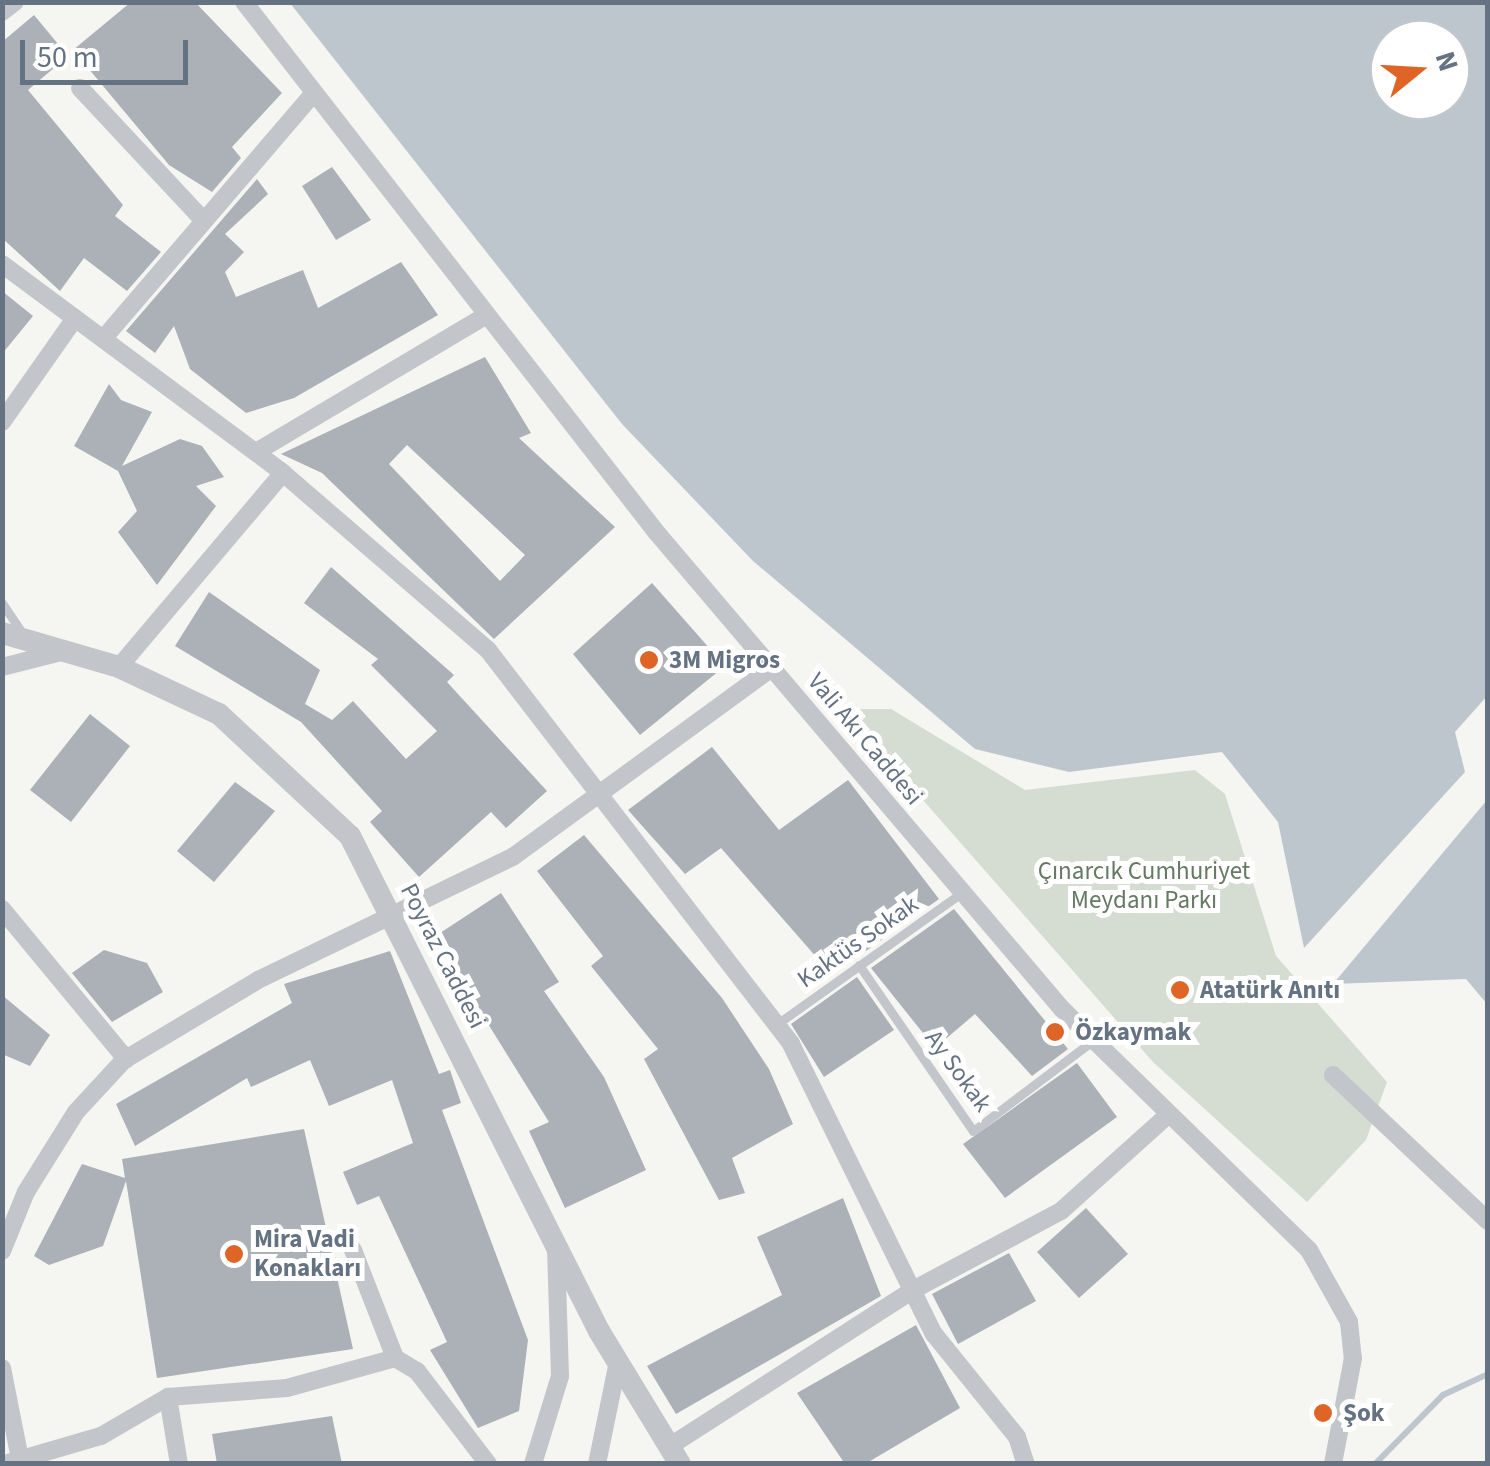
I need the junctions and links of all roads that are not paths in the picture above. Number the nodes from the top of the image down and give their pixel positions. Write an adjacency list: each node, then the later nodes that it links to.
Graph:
1 (15, 2): 3 (street)
2 (244, 2): 5 (street, Vali Akı Caddesi)
3 (2, 12)
4 (80, 88): 6 (street)
5 (312, 94): 6 (street); 8 (street, Vali Akı Caddesi)
6 (202, 219): 10 (street)
7 (2, 264): 9 (street)
8 (483, 317): 12 (street); 19 (street, Vali Akı Caddesi)
9 (75, 318): 10 (street); 11 (street)
10 (103, 339): 12 (street)
11 (2, 422)
12 (256, 452): 13 (street)
13 (283, 473): 18 (street); 20 (street)
14 (2, 603): 15 (lane)
15 (13, 634): 16 (street, Poyraz Caddesi)
16 (70, 650): 17 (street); 18 (street, Poyraz Caddesi)
17 (2, 666)
18 (119, 667): 23 (street, Poyraz Caddesi)
19 (772, 668): 20 (street); 21 (street, Vali Akı Caddesi)
20 (606, 797): 23 (street); 25 (street)
21 (963, 892): 24 (lane, Kaktüs Sokak); 26 (street, Vali Akı Caddesi)
22 (2, 908): 27 (street)
23 (392, 916): 27 (street); 31 (street, Poyraz Caddesi)
24 (860, 966): 25 (lane, Kaktüs Sokak); 26 (lane, Ay Sokak)
25 (777, 1024): 34 (street)
26 (1090, 1042): 29 (street, Vali Akı Caddesi)
27 (126, 1059): 33 (street)
28 (1332, 1075): 30 (street)
29 (1167, 1116): 34 (street); 46 (street, Vali Akı Caddesi)
30 (1488, 1221)
31 (556, 1246): 36 (street, Poyraz Caddesi); 43 (street)
32 (352, 1250): 35 (street)
33 (2, 1251)
34 (913, 1290): 39 (street); 45 (street)
35 (395, 1358): 38 (street); 42 (street)
36 (618, 1362): 39 (street, Poyraz Caddesi); 44 (street)
37 (2, 1368): 40 (street)
38 (168, 1398): 40 (street); 41 (street)
39 (675, 1455)
40 (15, 1462)
41 (178, 1464)
42 (488, 1464)
43 (534, 1464)
44 (597, 1464)
45 (1026, 1464)
46 (1333, 1464)

